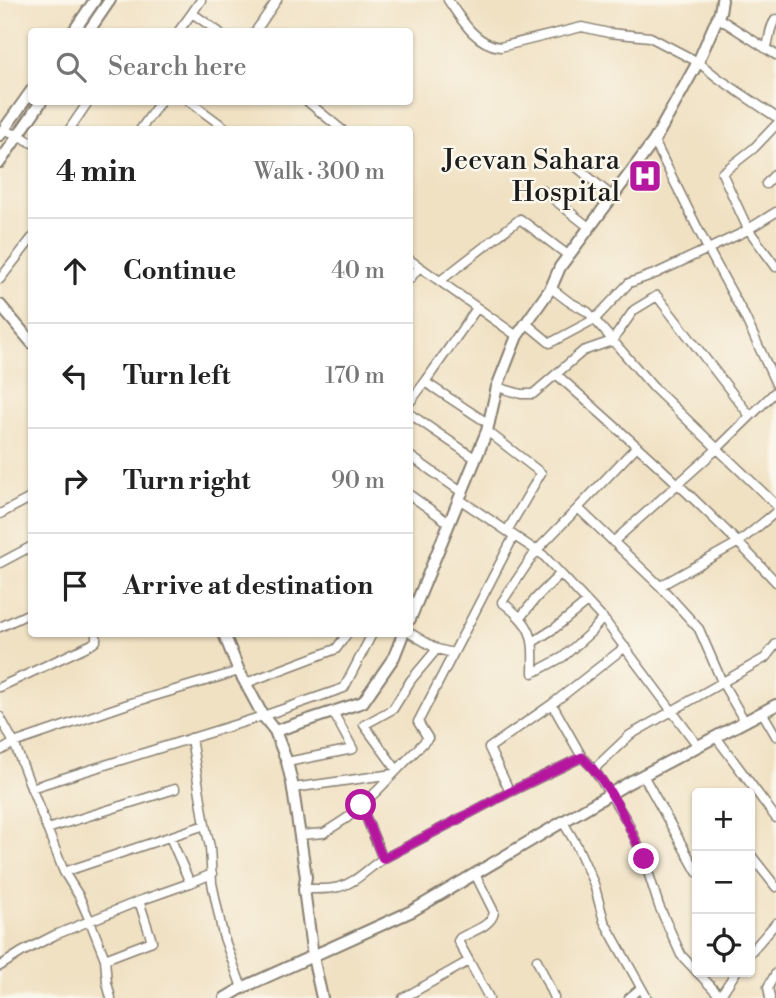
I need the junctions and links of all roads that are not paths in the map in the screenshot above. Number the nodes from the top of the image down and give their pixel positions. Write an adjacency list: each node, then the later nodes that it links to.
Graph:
1 (95, 0): 10 (street)
2 (110, 0): 11 (street)
3 (201, 0): 7 (street)
4 (277, 0): 14 (street)
5 (448, 0): 17 (street)
6 (722, 0): 17 (street)
7 (192, 13): 12 (street); 13 (street)
8 (776, 19): 15 (street)
9 (723, 21): 15 (street)
10 (76, 27)
11 (91, 28)
12 (181, 28)
13 (213, 28)
14 (258, 28)
15 (766, 49): 16 (street)
16 (776, 55)
17 (698, 62): 24 (street); 33 (street)
18 (28, 96): 30 (street)
19 (39, 105): 31 (street)
20 (86, 105): 26 (street)
21 (158, 105): 27 (street)
22 (194, 105): 28 (street)
23 (312, 105): 29 (street)
24 (776, 117)
25 (776, 125): 42 (street)
26 (72, 126)
27 (143, 126)
28 (223, 126)
29 (337, 126)
30 (1, 133): 31 (street)
31 (19, 135): 32 (street); 34 (street)
32 (28, 141)
33 (654, 141): 39 (street); 44 (street)
34 (0, 162)
35 (574, 165): 39 (street)
36 (776, 173): 37 (street)
37 (766, 184)
38 (542, 190): 41 (street)
39 (612, 196): 41 (street)
40 (776, 212): 42 (street)
41 (590, 228): 45 (street)
42 (748, 229): 44 (street); 48 (street)
43 (28, 243): 50 (street)
44 (708, 249): 55 (street); 62 (street)
45 (569, 256): 51 (street); 52 (street)
46 (413, 262): 47 (street)
47 (419, 267): 49 (street); 51 (street)
48 (776, 267)
49 (413, 275)
50 (0, 279)
51 (440, 281): 54 (street)
52 (551, 288): 55 (street); 56 (street)
53 (0, 306): 57 (street)
54 (477, 308): 58 (street); 61 (street)
55 (595, 319): 56 (street); 59 (street)
56 (527, 324): 58 (street)
57 (28, 337)
58 (517, 337): 63 (street)
59 (612, 341): 60 (street); 66 (street); 70 (street)
60 (556, 374): 63 (street); 69 (street)
61 (425, 382): 65 (street); 68 (street)
62 (776, 384)
63 (497, 387): 68 (street)
64 (776, 391): 66 (street)
65 (413, 398)
66 (750, 415): 70 (street)
67 (413, 416): 72 (street)
68 (488, 427): 72 (street); 82 (street)
69 (637, 446): 73 (street); 78 (street)
70 (717, 449): 73 (street); 77 (street)
71 (413, 458): 74 (street)
72 (476, 459): 74 (street)
73 (678, 484): 83 (street); 84 (street)
74 (461, 496): 81 (street); 82 (street)
75 (413, 497): 81 (street)
76 (28, 499): 80 (street)
77 (776, 505)
78 (578, 509): 84 (street); 86 (street)
79 (776, 512): 83 (street)
80 (0, 514)
81 (449, 523): 92 (street)
82 (511, 534): 86 (street); 107 (street)
83 (738, 541): 89 (street); 90 (street)
84 (613, 542): 90 (street)
85 (28, 548): 87 (street)
86 (536, 551): 88 (street); 94 (street)
87 (0, 563)
88 (560, 574): 91 (street); 94 (street)
89 (776, 582)
90 (660, 586): 109 (street)
91 (587, 602): 95 (street); 103 (street)
92 (413, 612)
93 (28, 614): 96 (street)
94 (520, 618): 103 (street)
95 (603, 618): 103 (street); 105 (street)
96 (0, 627)
97 (413, 635): 106 (street)
98 (96, 637): 111 (street)
99 (225, 637): 108 (street)
100 (345, 637): 110 (street)
101 (370, 637): 117 (street)
102 (402, 637): 115 (street)
103 (533, 642)
104 (776, 644): 109 (street)
105 (625, 647): 112 (street); 114 (street)
106 (437, 649): 107 (street); 130 (street)
107 (453, 653): 130 (street)
108 (239, 671): 110 (street); 124 (street)
109 (722, 682): 114 (street); 119 (street)
110 (246, 683): 117 (street)
111 (0, 687)
112 (552, 704): 127 (street); 135 (street)
113 (776, 705): 116 (street)
114 (672, 711): 125 (street); 129 (street)
115 (333, 712): 120 (street); 128 (street)
116 (762, 712): 119 (street); 121 (street)
117 (263, 716): 120 (street); 123 (street)
118 (0, 717): 124 (street)
119 (745, 722): 122 (street)
120 (275, 731): 128 (street)
121 (776, 736)
122 (716, 737): 125 (street); 138 (street)
123 (191, 738): 132 (street); 140 (street)
124 (15, 743): 126 (street); 132 (street)
125 (698, 746): 131 (street)
126 (0, 751)
127 (582, 757): 129 (street); 135 (street)
128 (287, 762): 133 (street)
129 (594, 769): 136 (street)
130 (395, 773): 133 (street); 137 (street)
131 (643, 775): 136 (street); 146 (street)
132 (31, 788): 141 (street)
133 (293, 788): 142 (street)
134 (175, 789): 141 (street)
135 (510, 792): 144 (street)
136 (610, 794): 139 (street); 166 (street)
137 (361, 805): 142 (street); 144 (street)
138 (776, 818)
139 (563, 822): 149 (street); 165 (street)
140 (205, 825): 143 (street); 148 (street)
141 (47, 828): 147 (street)
142 (300, 835): 152 (street)
143 (170, 837): 147 (street); 150 (street)
144 (383, 859): 152 (street)
145 (755, 860): 151 (street)
146 (692, 863)
147 (64, 872): 154 (street)
148 (212, 874): 150 (street); 164 (street)
149 (475, 874): 157 (street); 160 (street)
150 (190, 883): 153 (street)
151 (776, 887)
152 (304, 889): 157 (street)
153 (139, 901): 154 (street); 158 (street)
154 (90, 921): 158 (street); 161 (street)
155 (776, 923): 156 (street)
156 (755, 944)
157 (313, 957): 164 (street); 169 (street)
158 (105, 959): 167 (street)
159 (537, 960): 172 (street)
160 (469, 961): 170 (street); 171 (street)
161 (1, 965)
162 (776, 973): 175 (street)
163 (733, 977): 166 (street)
164 (242, 988): 168 (street)
165 (642, 988): 173 (street); 174 (street)
166 (719, 997)
167 (111, 998)
168 (225, 998)
169 (322, 998)
170 (403, 998)
171 (489, 998)
172 (554, 998)
173 (629, 998)
174 (647, 998)
175 (770, 998)

